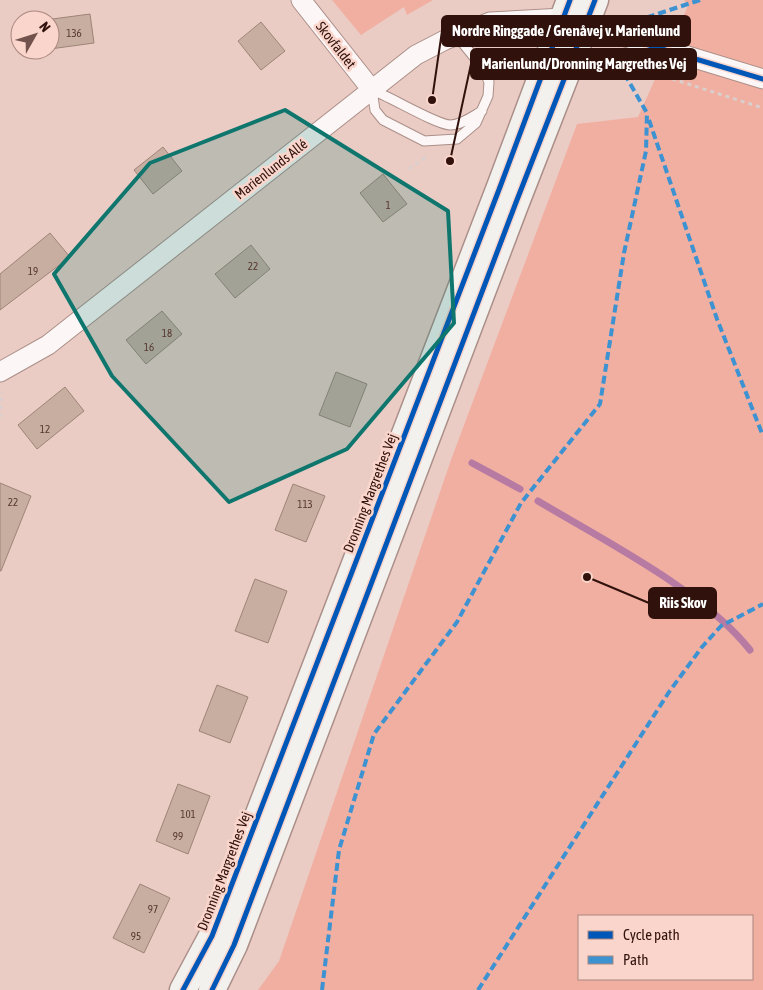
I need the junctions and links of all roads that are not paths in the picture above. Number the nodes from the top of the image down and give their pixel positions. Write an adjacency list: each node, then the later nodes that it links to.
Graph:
1 (300, 0): 6 (street, Skovfaldet)
2 (595, 0): 3 (street, Dronning Margrethes Vej)
3 (572, 14): 4 (street, Marienlunds Allé); 5 (street, Marienlunds Allé); 9 (street, Dronning Margrethes Vej); 10 (street, Dronning Margrethes Vej)
4 (455, 35): 6 (street, Marienlunds Allé); 7 (lane)
5 (763, 79)
6 (372, 90): 7 (lane); 7 (lane); 8 (street, Marienlunds Allé)
7 (482, 110)
8 (0, 372)
9 (183, 990)
10 (212, 990)

